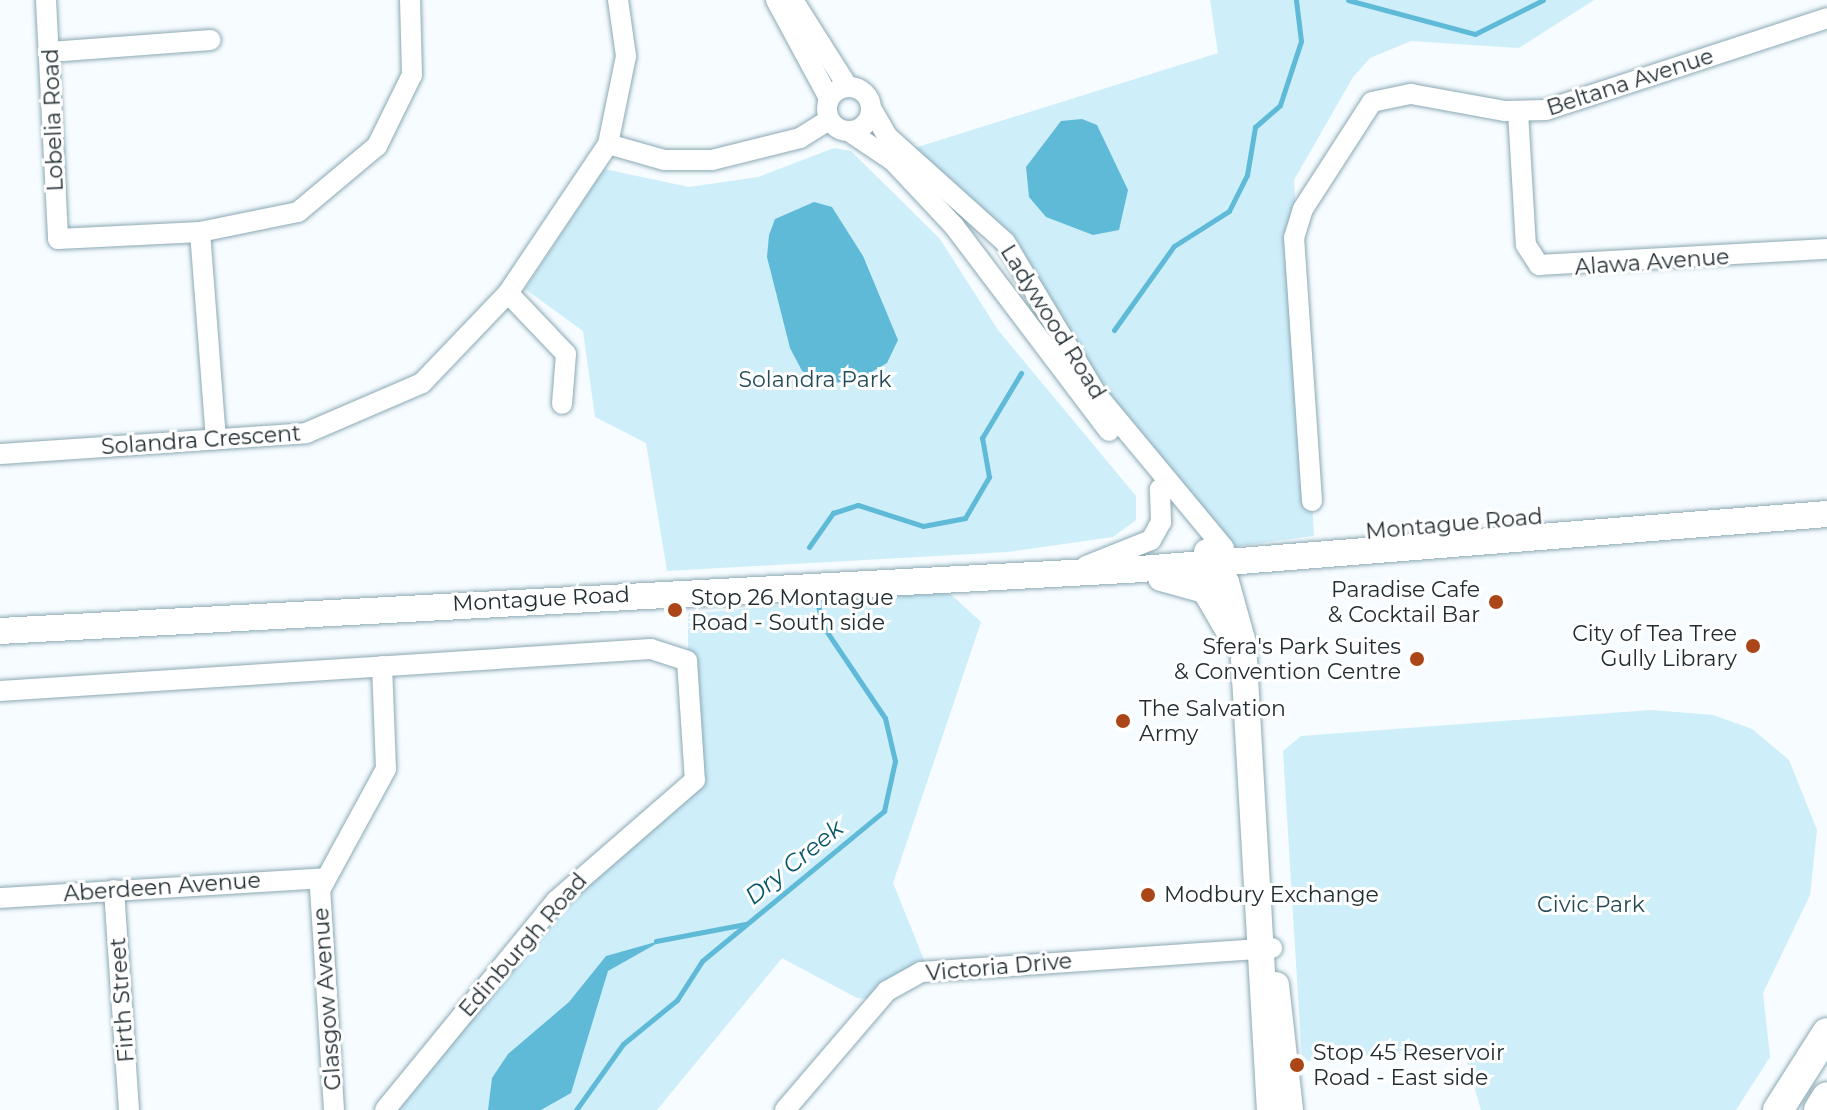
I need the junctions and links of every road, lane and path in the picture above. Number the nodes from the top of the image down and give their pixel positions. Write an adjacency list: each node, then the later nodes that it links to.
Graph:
1 (46, 0): 7 (street, Lobelia Road)
2 (410, 0): 15 (street)
3 (618, 0): 14 (street, Solandra Crescent)
4 (784, 2): 8 (street); 9 (street)
5 (1827, 18): 11 (street, Beltana Avenue)
6 (211, 40): 7 (street)
7 (50, 52): 15 (street, Lobelia Road)
8 (848, 87): 9 (street); 10 (street)
9 (829, 98): 12 (street)
10 (871, 108): 13 (street); 25 (street, Ladywood Road)
11 (1518, 112): 16 (street, Alawa Avenue); 23 (street, Beltana Avenue)
12 (829, 120): 13 (street); 14 (street)
13 (850, 132): 21 (street, Ladywood Road)
14 (608, 144): 17 (street, Solandra Crescent)
15 (200, 232): 19 (street)
16 (1827, 249)
17 (508, 293): 18 (street); 19 (street, Solandra Crescent)
18 (562, 404)
19 (216, 439): 20 (street, Solandra Crescent)
20 (0, 454)
21 (1160, 489): 25 (street, Ladywood Road); 26 (street)
22 (1827, 500): 25 (main road, Montague Road)
23 (1312, 501)
24 (1827, 514): 25 (main road, Montague Road)
25 (1219, 555): 26 (main road, Montague Road); 30 (main road); 34 (main road)
26 (1082, 567): 27 (main road, Montague Road); 30 (main road)
27 (0, 631)
28 (382, 666): 29 (street); 31 (street, Glasgow Avenue); 39 (street, Edinburgh Road)
29 (0, 691)
30 (1247, 757): 34 (main road)
31 (323, 878): 32 (street, Aberdeen Avenue); 38 (street, Glasgow Avenue)
32 (114, 890): 33 (street, Aberdeen Avenue); 37 (street, Firth Street)
33 (0, 898)
34 (1264, 949): 40 (street, Victoria Drive); 41 (main road); 42 (main road)
35 (1827, 1033): 43 (highway)
36 (1827, 1097): 44 (highway)
37 (129, 1110)
38 (334, 1110)
39 (385, 1110)
40 (785, 1110)
41 (1270, 1110)
42 (1290, 1110)
43 (1778, 1110)
44 (1819, 1110)

